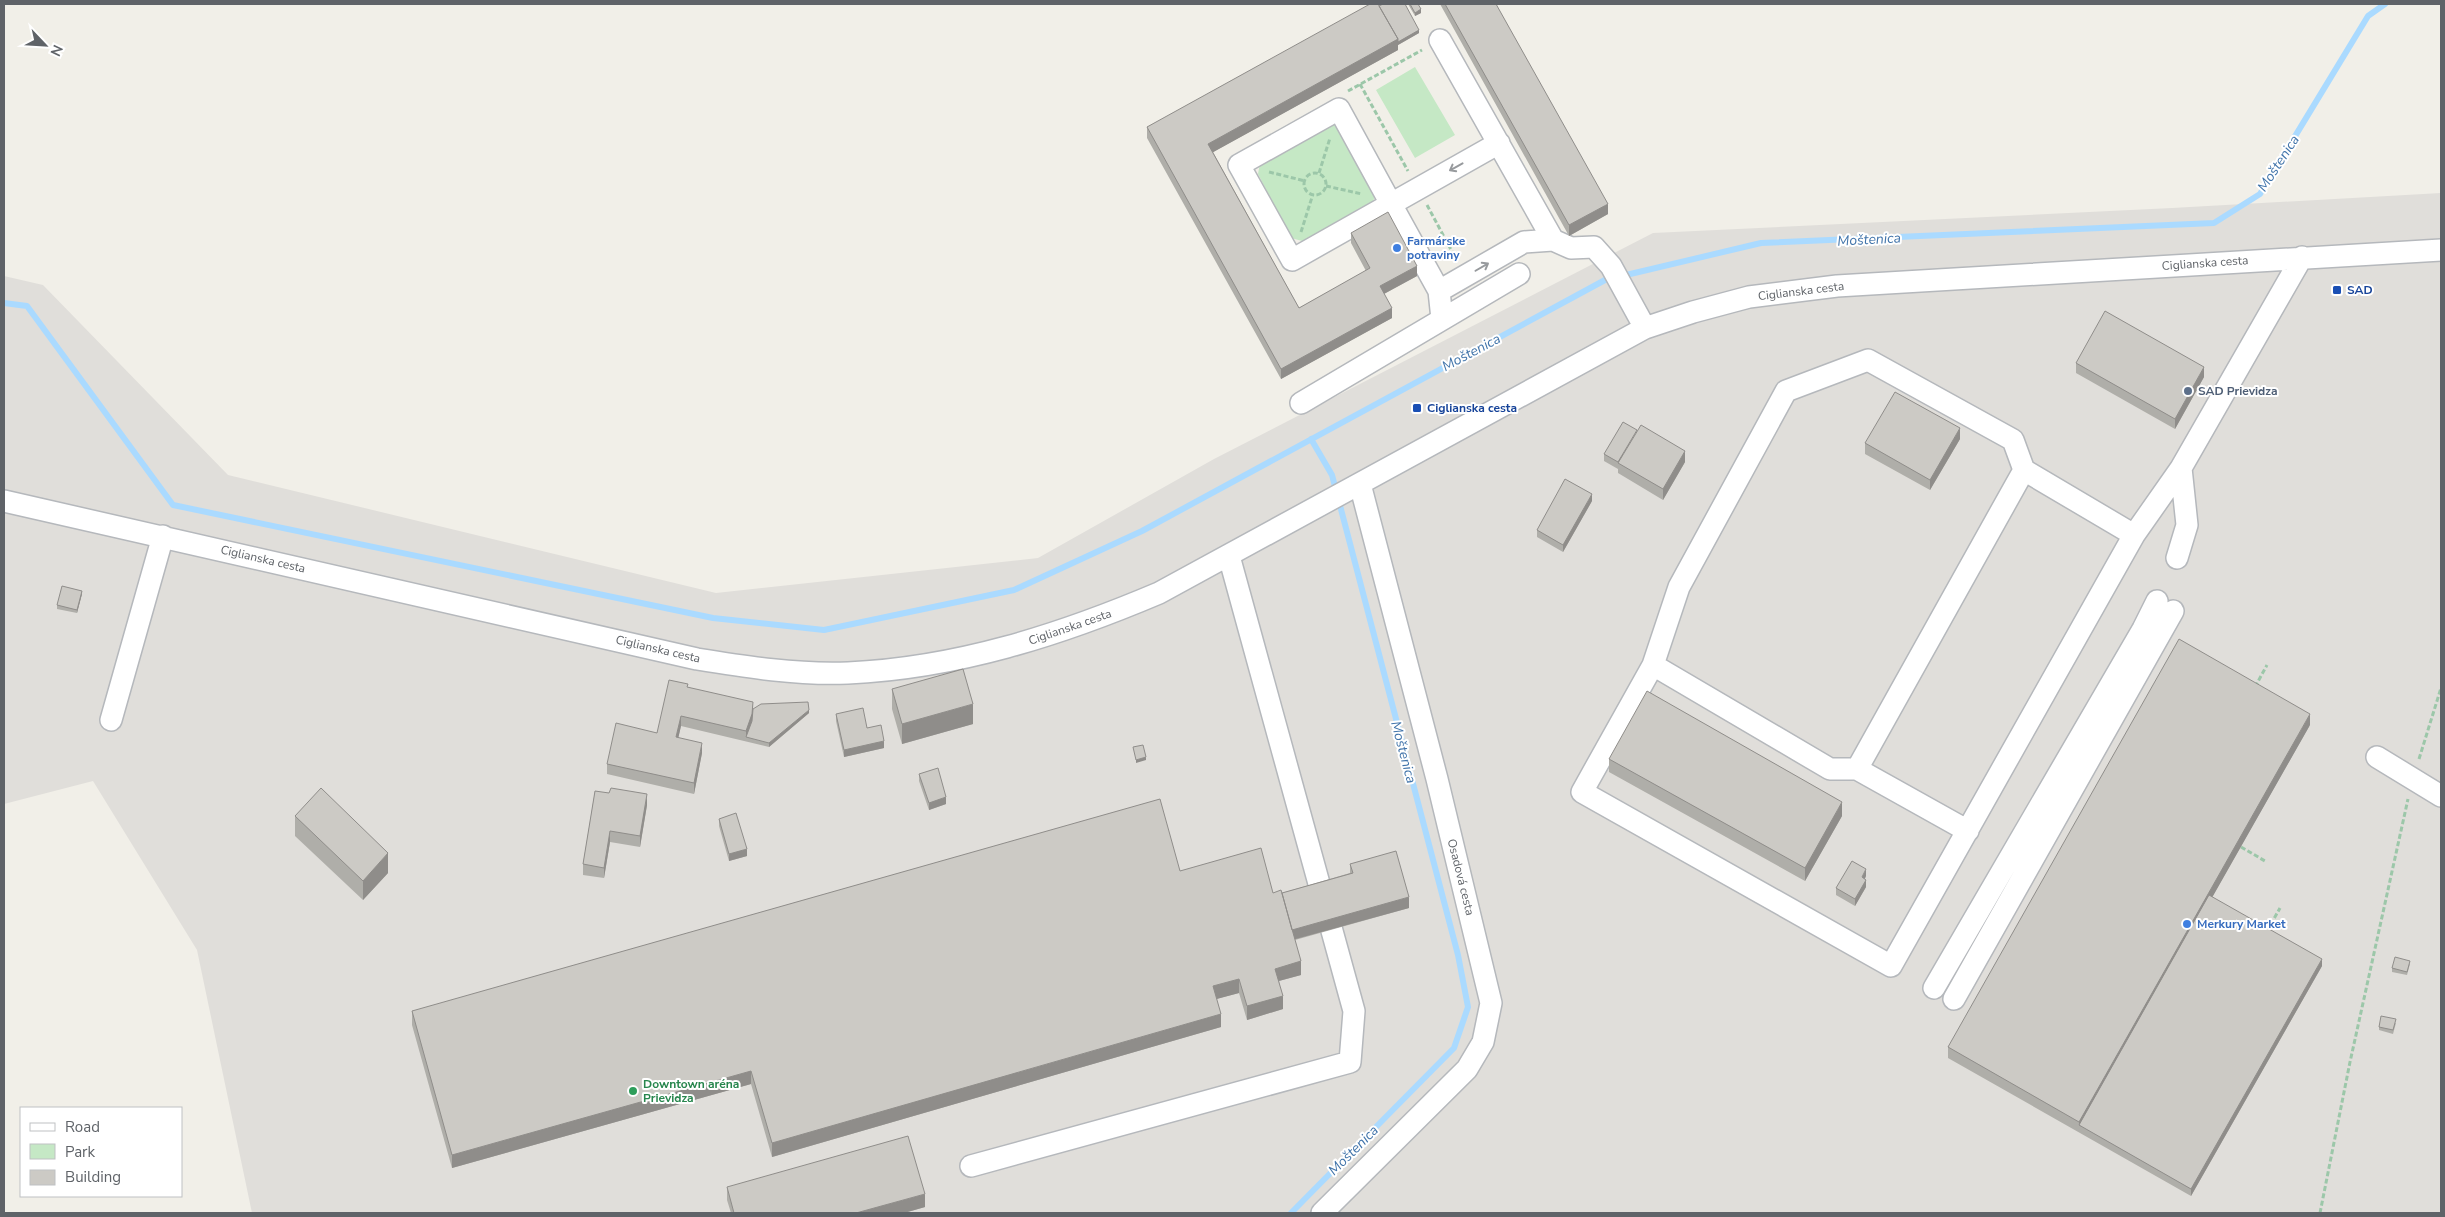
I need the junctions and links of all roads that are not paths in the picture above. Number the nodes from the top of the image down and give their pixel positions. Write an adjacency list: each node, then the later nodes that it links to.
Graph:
1 (1440, 40): 2 (street)
2 (1499, 143): 3 (street, one-way to 3); 4 (street)
3 (1392, 204): 3 (street); 8 (street)
4 (1553, 240): 8 (street, one-way to 4); 10 (street)
5 (2441, 250): 6 (street, Ciglianska cesta)
6 (2302, 257): 10 (street, Ciglianska cesta); 12 (street)
7 (1519, 274): 9 (street)
8 (1439, 291): 9 (street)
9 (1442, 319): 11 (street)
10 (1645, 328): 14 (street, Ciglianska cesta)
11 (1300, 404)
12 (2180, 468): 16 (street); 19 (street)
13 (2024, 470): 16 (street); 20 (street); 23 (street)
14 (1344, 493): 18 (street, Ciglianska cesta); 29 (street, Osadová cesta)
15 (4, 501): 17 (street, Ciglianska cesta)
16 (2134, 535): 25 (street)
17 (163, 536): 18 (street, Ciglianska cesta); 21 (street)
18 (1229, 556): 28 (street)
19 (2177, 558)
20 (1653, 665): 23 (street); 25 (street)
21 (112, 720)
22 (2377, 757): 24 (street)
23 (1857, 769): 25 (street)
24 (2441, 796)
25 (1968, 831)
26 (1934, 988): 27 (street)
27 (1954, 999)
28 (970, 1166)
29 (1322, 1213)

